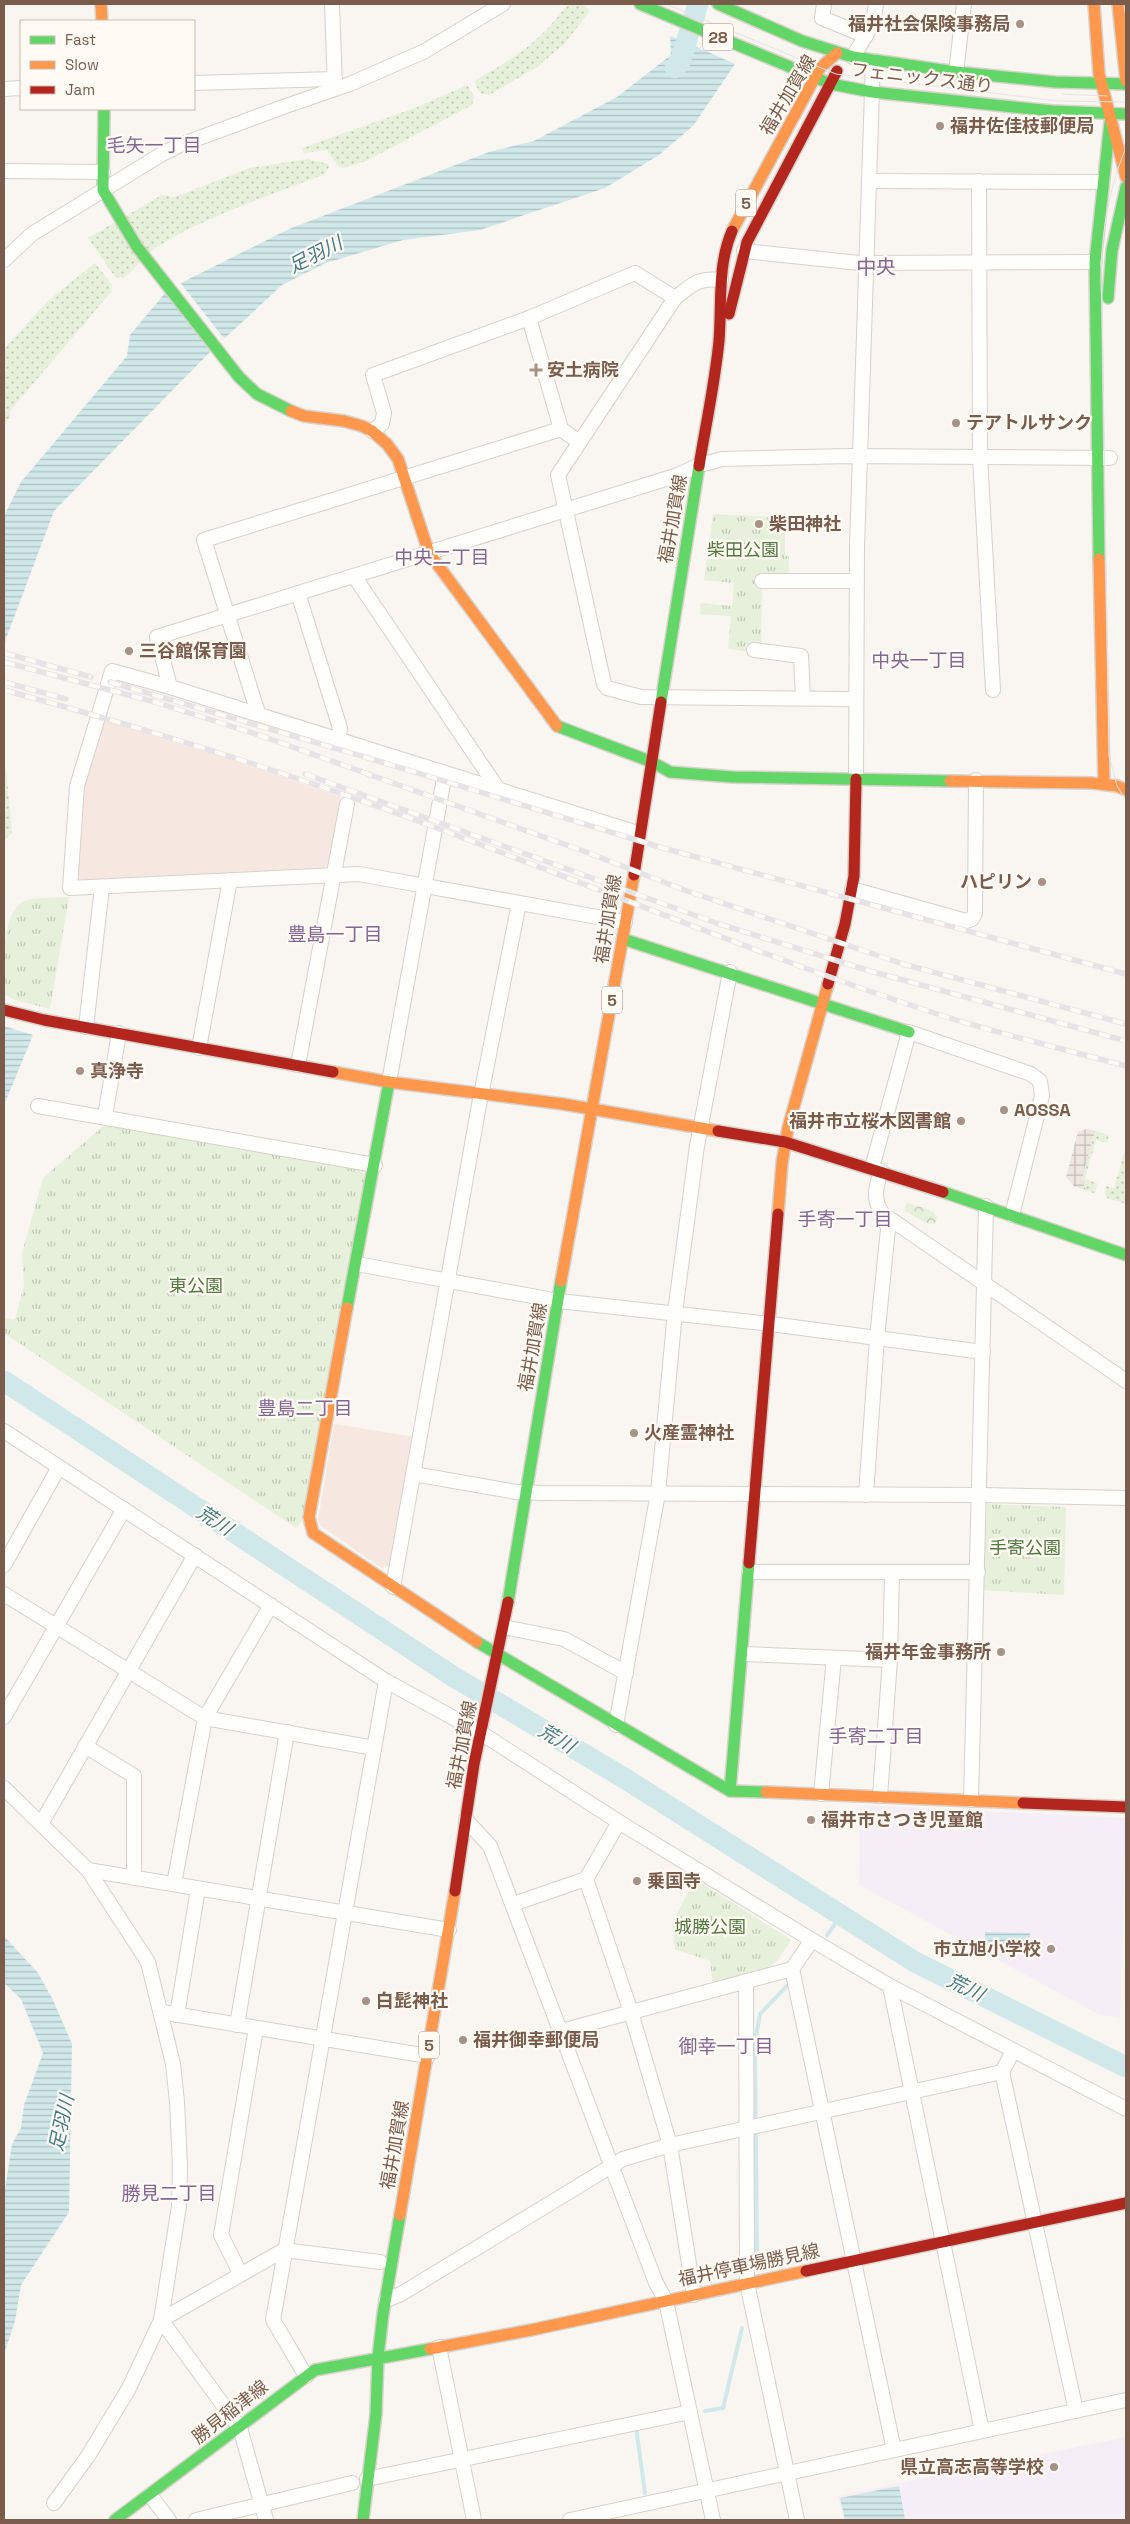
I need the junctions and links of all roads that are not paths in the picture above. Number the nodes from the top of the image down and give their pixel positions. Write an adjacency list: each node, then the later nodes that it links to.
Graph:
1 (101, 4): 11 (street)
2 (332, 4): 20 (street)
3 (503, 4): 20 (street)
4 (640, 4): 17 (street, フェニックス通り / 28)
5 (718, 4): 13 (street, フェニックス通り / 28)
6 (824, 4): 12 (street)
7 (876, 4): 12 (street)
8 (964, 4): 16 (street)
9 (1094, 4): 22 (street)
10 (1118, 4): 18 (street)
11 (102, 20)
12 (866, 36): 14 (street)
13 (837, 53): 14 (street, フェニックス通り); 17 (street, 福井加賀線 / 5); 21 (street, 福井加賀線 / 5)
14 (853, 57): 15 (street, フェニックス通り)
15 (873, 61): 16 (street, フェニックス通り); 25 (street)
16 (956, 72): 22 (street, フェニックス通り)
17 (815, 77): 21 (street, フェニックス通り / 28); 44 (street, 福井加賀線 / 5)
18 (1126, 82): 22 (street, フェニックス通り)
19 (195, 83): 20 (street)
20 (335, 84): 36 (street)
21 (831, 84): 25 (street, フェニックス通り); 39 (street, 福井加賀線 / 5)
22 (1102, 84): 28 (street)
23 (20, 88): 24 (street)
24 (4, 89)
25 (872, 92): 28 (street, フェニックス通り); 32 (street)
26 (104, 110): 30 (street)
27 (1126, 114): 28 (street, フェニックス通り)
28 (1111, 115): 31 (street); 34 (street)
29 (4, 171): 30 (street)
30 (103, 172): 36 (street)
31 (1126, 177)
32 (870, 181): 33 (street); 43 (street)
33 (979, 181): 34 (street); 41 (street)
34 (1102, 182): 42 (street)
35 (1126, 187): 38 (street)
36 (106, 196): 40 (street); 50 (street)
37 (1126, 234): 38 (street)
38 (1112, 250): 48 (street)
39 (744, 251): 43 (street); 47 (street, 福井加賀線 / 5)
40 (4, 260)
41 (980, 262): 42 (street); 43 (street); 54 (street)
42 (1095, 262): 52 (street)
43 (868, 263): 53 (street)
44 (721, 280): 45 (street); 47 (street, 福井加賀線 / 5)
45 (675, 298): 46 (street); 51 (street)
46 (529, 318): 49 (street); 50 (street)
47 (719, 341): 55 (street, 福井加賀線 / 5)
48 (1108, 376)
49 (561, 429): 51 (street); 56 (street)
50 (372, 431): 56 (street)
51 (579, 442): 57 (street)
52 (1107, 456): 54 (street); 79 (street)
53 (860, 457): 54 (street); 55 (street); 61 (street)
54 (980, 457): 67 (street)
55 (700, 465): 57 (street); 68 (street, 福井加賀線 / 5)
56 (405, 477): 58 (street); 63 (street)
57 (566, 510): 58 (street); 68 (street)
58 (429, 553): 59 (street); 74 (street)
59 (354, 576): 62 (street); 81 (street)
60 (762, 581): 61 (street)
61 (856, 581): 70 (street)
62 (298, 593): 63 (street); 73 (street)
63 (226, 615): 66 (street); 71 (street)
64 (754, 650): 69 (street)
65 (1113, 661): 72 (street)
66 (170, 687): 71 (street); 87 (street)
67 (993, 690)
68 (661, 698): 69 (street); 74 (street, 福井加賀線 / 5)
69 (803, 698): 70 (street)
70 (856, 699): 77 (street)
71 (258, 714): 73 (street)
72 (1115, 729)
73 (338, 740): 75 (street)
74 (652, 762): 77 (street); 90 (street, 福井加賀線 / 5)
75 (445, 773): 81 (street); 86 (street)
76 (1118, 774): 80 (street)
77 (856, 779): 78 (street); 88 (street)
78 (976, 780): 79 (street); 88 (street)
79 (1104, 784): 80 (street)
80 (1123, 788)
81 (500, 792): 83 (street)
82 (347, 804): 84 (street)
83 (631, 831)
84 (334, 875): 85 (street); 86 (street); 99 (street)
85 (230, 880): 87 (street); 98 (street)
86 (426, 886): 89 (street); 100 (street)
87 (102, 887): 95 (street)
88 (852, 889): 93 (street)
89 (520, 903): 90 (street); 101 (street)
90 (626, 922): 91 (street, 福井加賀線 / 5)
91 (623, 939): 92 (street); 103 (street, 福井加賀線 / 5)
92 (730, 972): 93 (street); 105 (street)
93 (824, 1002): 96 (street); 106 (street)
94 (4, 1010): 95 (street)
95 (86, 1027): 97 (street)
96 (909, 1032): 108 (street); 110 (street)
97 (119, 1033): 98 (street); 104 (street)
98 (199, 1048): 99 (street)
99 (298, 1065): 100 (street)
100 (389, 1082): 101 (street); 107 (street)
101 (481, 1094): 103 (street); 114 (street)
102 (38, 1106): 104 (street)
103 (593, 1109): 105 (street); 116 (street, 福井加賀線 / 5)
104 (105, 1116): 107 (street)
105 (700, 1126): 106 (street); 117 (street)
106 (785, 1142): 108 (street); 118 (street)
107 (374, 1165): 113 (street)
108 (876, 1170): 109 (street); 111 (street)
109 (986, 1206): 110 (street); 115 (street)
110 (1012, 1215): 112 (street)
111 (889, 1219): 115 (street); 119 (street)
112 (1126, 1255)
113 (357, 1264): 114 (street); 137 (street)
114 (449, 1281): 116 (street); 124 (street)
115 (984, 1286): 120 (street); 121 (street)
116 (559, 1301): 117 (street); 125 (street, 福井加賀線 / 5)
117 (675, 1312): 118 (street); 126 (street)
118 (770, 1324): 119 (street); 127 (street)
119 (877, 1338): 120 (street); 128 (street)
120 (983, 1352): 129 (street)
121 (1126, 1381)
122 (4, 1432): 123 (street)
123 (59, 1467): 131 (street); 133 (street)
124 (414, 1474): 125 (street); 137 (street)
125 (526, 1492): 126 (street); 141 (street, 福井加賀線 / 5)
126 (658, 1493): 127 (street); 147 (street)
127 (754, 1495): 128 (street); 134 (street)
128 (866, 1495): 129 (street)
129 (980, 1495): 130 (street); 136 (street)
130 (1126, 1498)
131 (124, 1509): 132 (street); 140 (street)
132 (195, 1555): 139 (street); 146 (street)
133 (4, 1565)
134 (749, 1572): 135 (street); 142 (street)
135 (892, 1572): 136 (street); 145 (street)
136 (978, 1572): 160 (street)
137 (393, 1587): 143 (street)
138 (4, 1594): 140 (street)
139 (270, 1605): 148 (street); 150 (street)
140 (56, 1626): 146 (street); 149 (street)
141 (504, 1627): 143 (street, 福井加賀線 / 5); 147 (street)
142 (743, 1654): 144 (street); 157 (street)
143 (497, 1656): 151 (street); 152 (street, 福井加賀線 / 5)
144 (834, 1658): 145 (street); 158 (street)
145 (890, 1660): 159 (street)
146 (128, 1671): 150 (street); 154 (street)
147 (626, 1674): 151 (street)
148 (386, 1681): 152 (street); 155 (street)
149 (4, 1717)
150 (205, 1718): 153 (street); 168 (street)
151 (616, 1725): 157 (street)
152 (481, 1728): 162 (street, 福井加賀線 / 5); 163 (street)
153 (287, 1732): 155 (street); 170 (street)
154 (85, 1746): 164 (street); 166 (street)
155 (374, 1748): 172 (street)
156 (4, 1788): 164 (street)
157 (730, 1791): 158 (street)
158 (821, 1794): 159 (street)
159 (880, 1796): 160 (street)
160 (971, 1800): 161 (street)
161 (1126, 1807)
162 (466, 1820): 171 (street); 173 (street, 福井加賀線 / 5)
163 (619, 1822): 167 (street); 174 (street)
164 (40, 1824): 165 (street)
165 (88, 1870): 166 (street); 178 (street)
166 (134, 1878): 168 (street)
167 (586, 1879): 171 (street); 179 (street)
168 (174, 1884): 169 (street)
169 (198, 1888): 170 (street); 180 (street)
170 (259, 1898): 172 (street); 181 (street)
171 (513, 1904): 183 (street)
172 (344, 1913): 173 (street); 184 (street)
173 (449, 1930): 186 (street, 福井加賀線 / 5)
174 (812, 1940): 175 (street); 177 (street)
175 (792, 1969): 176 (street); 190 (street)
176 (746, 1981): 179 (street); 191 (street)
177 (890, 1986): 185 (street); 188 (street)
178 (161, 2012): 180 (street); 205 (street)
179 (631, 2012): 183 (street); 192 (street)
180 (177, 2015): 181 (street)
181 (237, 2024): 182 (street)
182 (256, 2028): 184 (street); 200 (street)
183 (561, 2031): 193 (street)
184 (322, 2038): 186 (street); 197 (street)
185 (1013, 2051): 187 (street); 189 (street)
186 (428, 2056): 203 (street, 福井加賀線 / 5)
187 (1002, 2072): 188 (street); 195 (street)
188 (912, 2093): 190 (street); 196 (street)
189 (1126, 2109)
190 (822, 2112): 191 (street); 198 (street)
191 (748, 2128): 192 (street); 201 (street)
192 (670, 2145): 193 (street); 202 (street)
193 (612, 2167): 203 (street); 204 (street)
194 (1126, 2202): 195 (street, 福井停車場勝見線)
195 (1035, 2222): 196 (street, 福井停車場勝見線); 211 (street)
196 (943, 2242): 198 (street, 福井停車場勝見線); 214 (street)
197 (284, 2250): 199 (street); 200 (street); 208 (street)
198 (854, 2261): 201 (street, 福井停車場勝見線); 215 (street)
199 (380, 2262)
200 (240, 2273): 205 (street)
201 (747, 2284): 202 (street, 福井停車場勝見線); 217 (street)
202 (694, 2295): 204 (street, 福井停車場勝見線)
203 (386, 2300): 207 (street, 福井加賀線 / 5)
204 (666, 2301): 206 (street, 福井停車場勝見線); 212 (street)
205 (161, 2320): 213 (street); 222 (street)
206 (439, 2346): 207 (street, 福井停車場勝見線); 216 (street)
207 (378, 2358): 208 (street, 勝見稲津線); 210 (street, 福井加賀線 / 5); 218 (street, 福井加賀線 / 5)
208 (306, 2376): 213 (street, 勝見稲津線)
209 (1126, 2400): 211 (street)
210 (365, 2406)
211 (1076, 2411): 214 (street)
212 (690, 2412): 216 (street); 220 (street)
213 (240, 2428): 221 (street, 勝見稲津線); 223 (street)
214 (982, 2431): 215 (street)
215 (894, 2450): 217 (street)
216 (462, 2460): 218 (street); 229 (street)
217 (787, 2473): 220 (street); 232 (street)
218 (367, 2479): 228 (street, 福井加賀線 / 5)
219 (352, 2483): 223 (street)
220 (706, 2491): 230 (street); 231 (street)
221 (150, 2495): 224 (street, 勝見稲津線); 225 (street)
222 (54, 2503)
223 (262, 2504): 226 (street); 227 (street)
224 (115, 2520)
225 (169, 2520)
226 (196, 2520)
227 (266, 2520)
228 (363, 2520)
229 (474, 2520)
230 (570, 2520)
231 (713, 2520)
232 (797, 2520)

